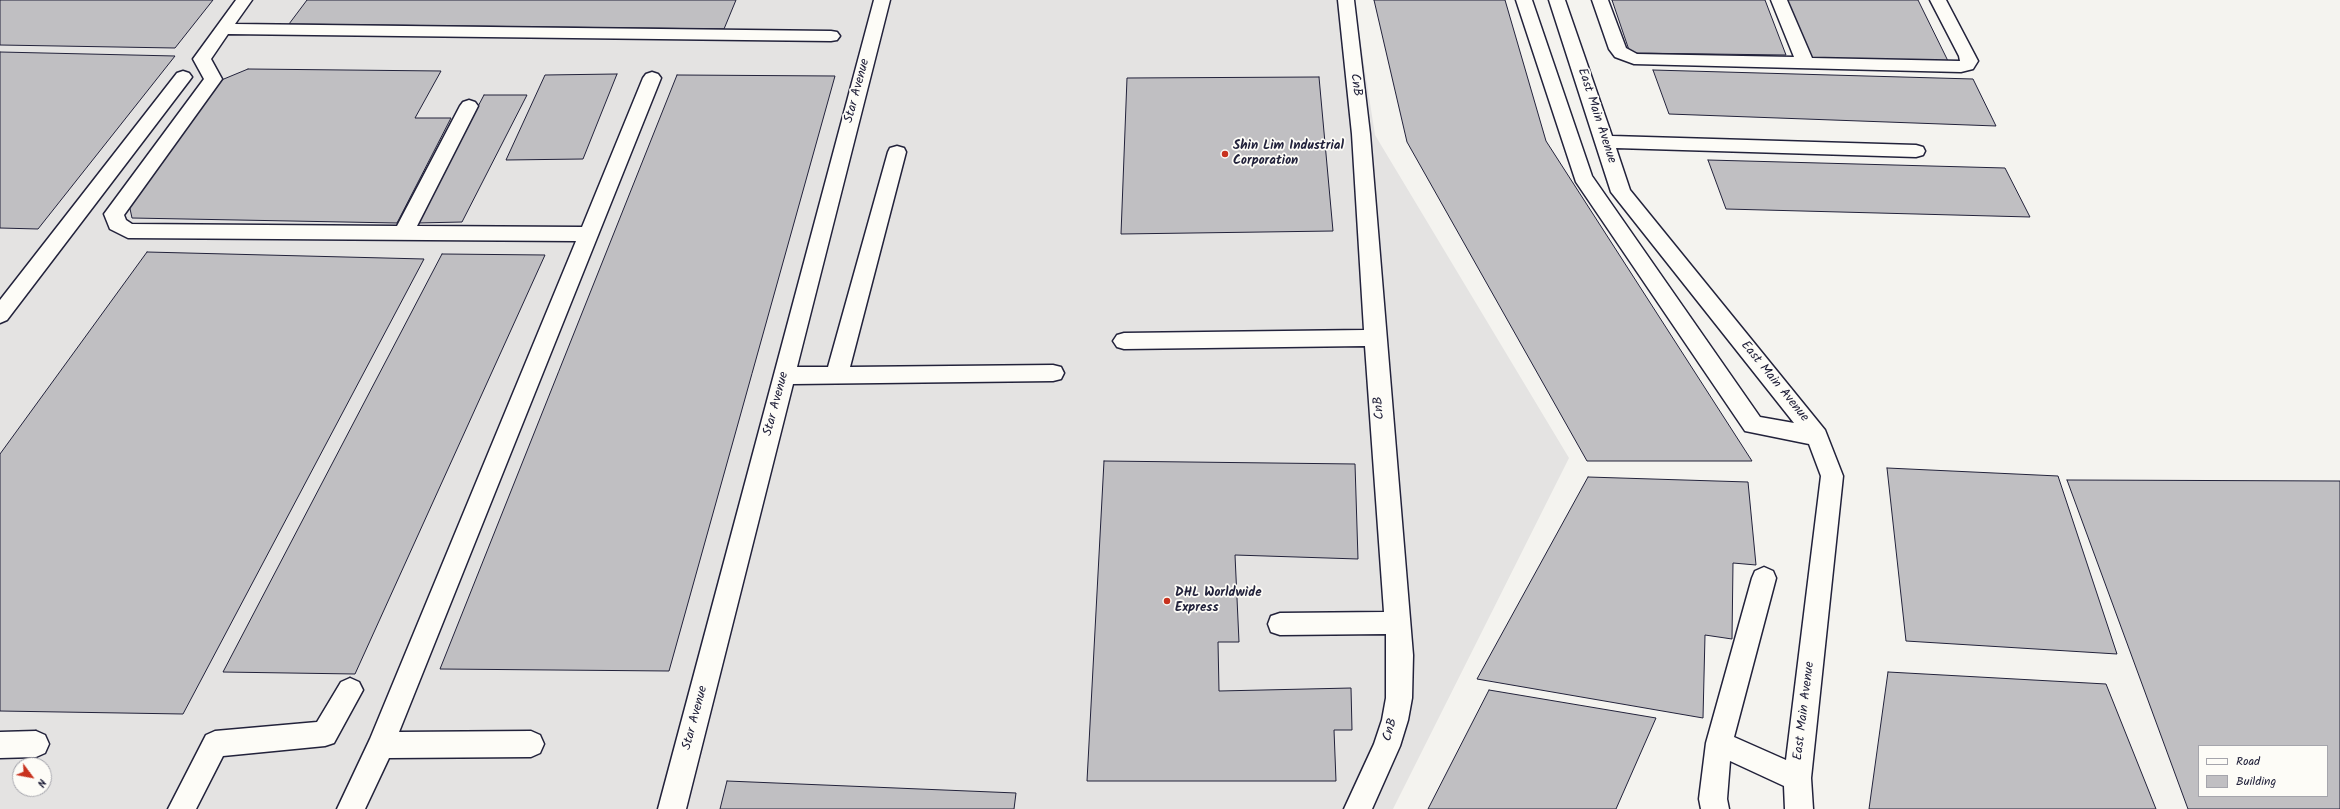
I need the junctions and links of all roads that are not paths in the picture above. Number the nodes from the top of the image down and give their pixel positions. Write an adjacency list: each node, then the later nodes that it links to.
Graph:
1 (244, 0): 9 (street)
2 (882, 0): 25 (street, Star Avenue)
3 (1346, 0): 21 (street, CnB)
4 (1524, 0): 26 (street)
5 (1557, 0): 15 (street, East Main Avenue)
6 (1600, 0): 11 (street)
7 (1779, 0): 11 (street)
8 (1938, 0): 11 (street)
9 (222, 29): 10 (street); 18 (street)
10 (831, 36)
11 (1805, 62)
12 (183, 77): 20 (street)
13 (652, 78): 19 (street)
14 (469, 106): 18 (street)
15 (1604, 142): 16 (street); 26 (street, East Main Avenue)
16 (1916, 151)
17 (897, 152): 24 (street)
18 (404, 232): 19 (street)
19 (589, 234): 35 (street)
20 (0, 315)
21 (1375, 338): 22 (street); 28 (street, CnB)
22 (1124, 341)
23 (1053, 373): 24 (street)
24 (838, 375): 25 (street)
25 (784, 376): 39 (street, Star Avenue)
26 (1817, 436): 36 (street, East Main Avenue)
27 (1764, 578): 31 (street)
28 (1398, 623): 29 (street); 40 (street, CnB)
29 (1280, 624)
30 (350, 690): 37 (street)
31 (1719, 742): 36 (street); 41 (street)
32 (36, 744): 34 (street)
33 (531, 744): 35 (street)
34 (0, 745)
35 (381, 745): 38 (street)
36 (1797, 778): 42 (street, East Main Avenue)
37 (182, 809)
38 (351, 809)
39 (672, 809)
40 (1358, 809)
41 (1715, 809)
42 (1799, 809)

